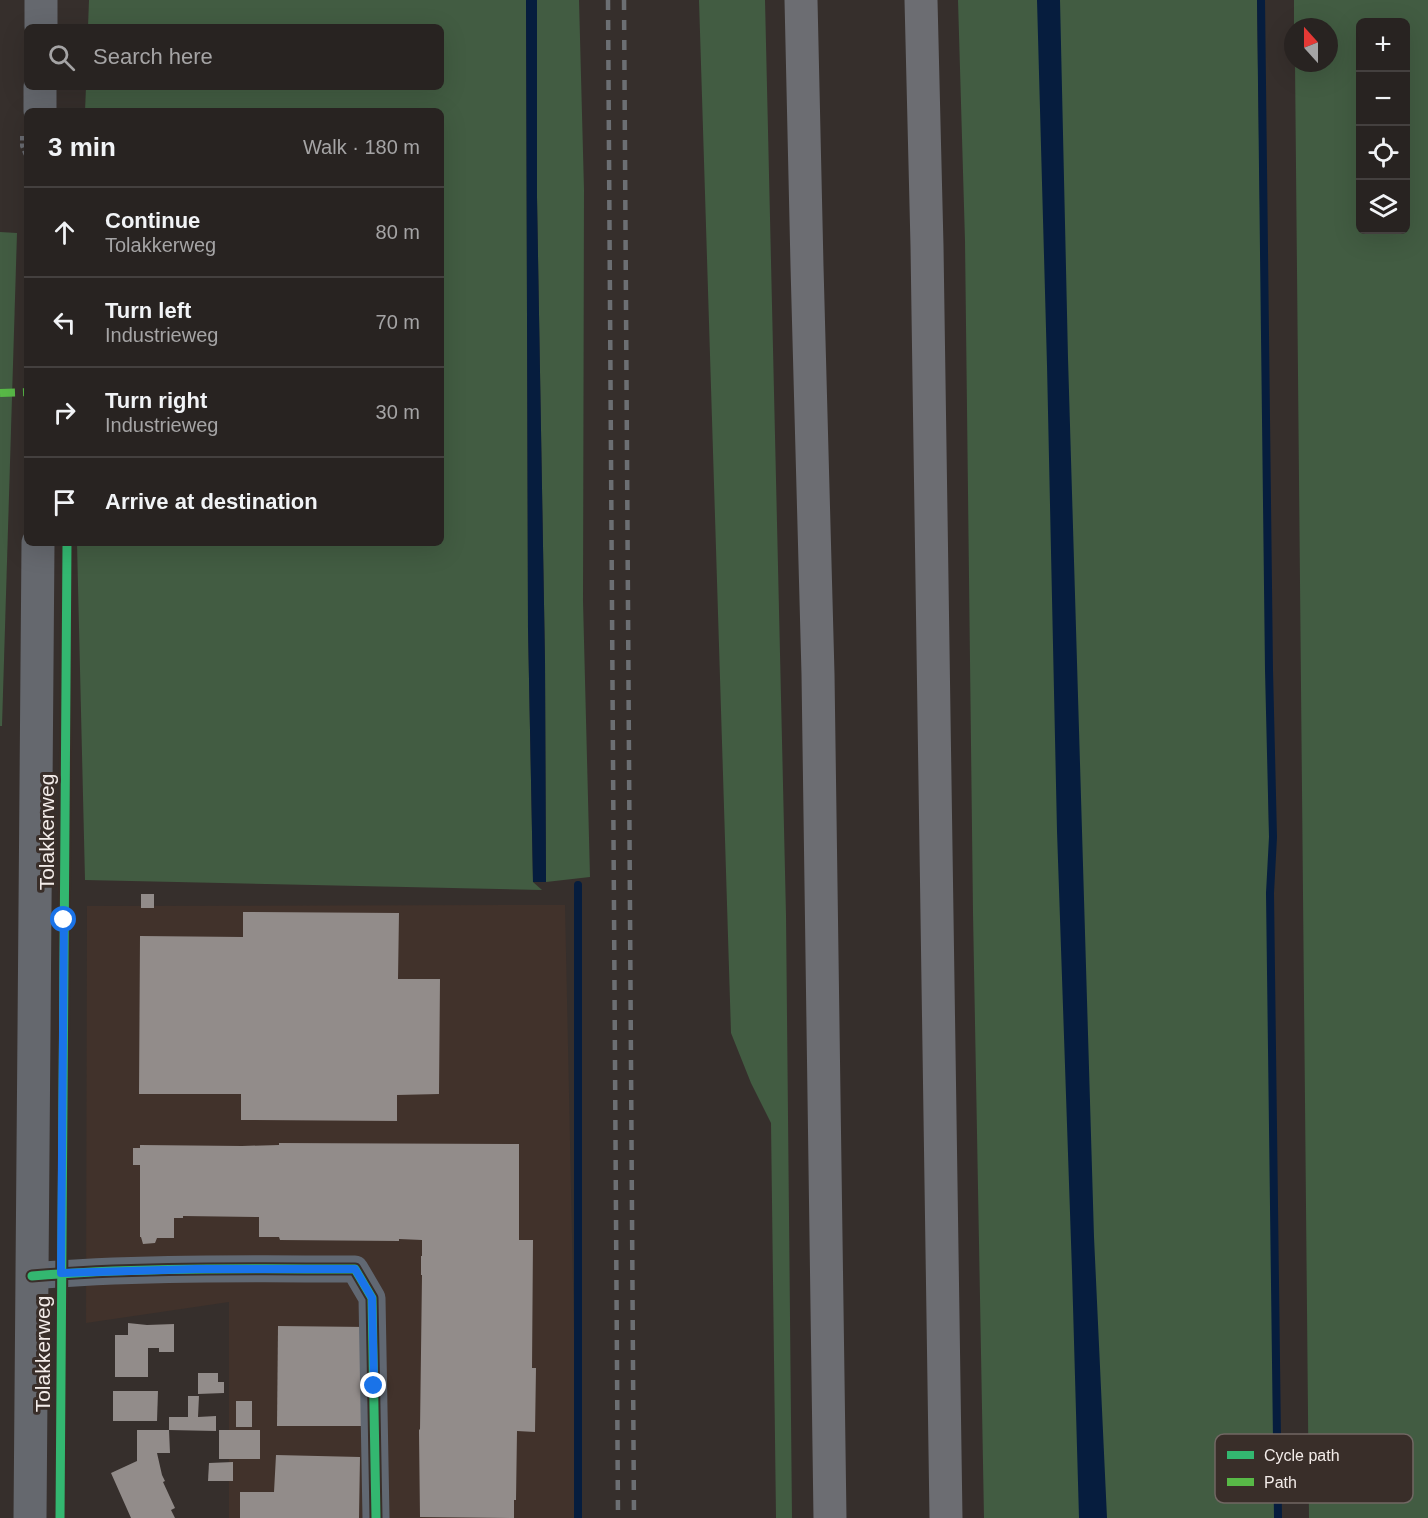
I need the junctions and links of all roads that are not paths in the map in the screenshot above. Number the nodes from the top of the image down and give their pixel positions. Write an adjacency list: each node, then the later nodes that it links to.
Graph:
1 (41, 0): 4 (main road)
2 (801, 0): 11 (highway)
3 (921, 0): 12 (highway)
4 (41, 24)
5 (40, 90): 6 (main road)
6 (40, 108)
7 (38, 546): 8 (main road, Tolakkerweg)
8 (32, 1276): 9 (main road, Tolakkerweg); 10 (street)
9 (30, 1518)
10 (376, 1518)
11 (830, 1518)
12 (946, 1518)

